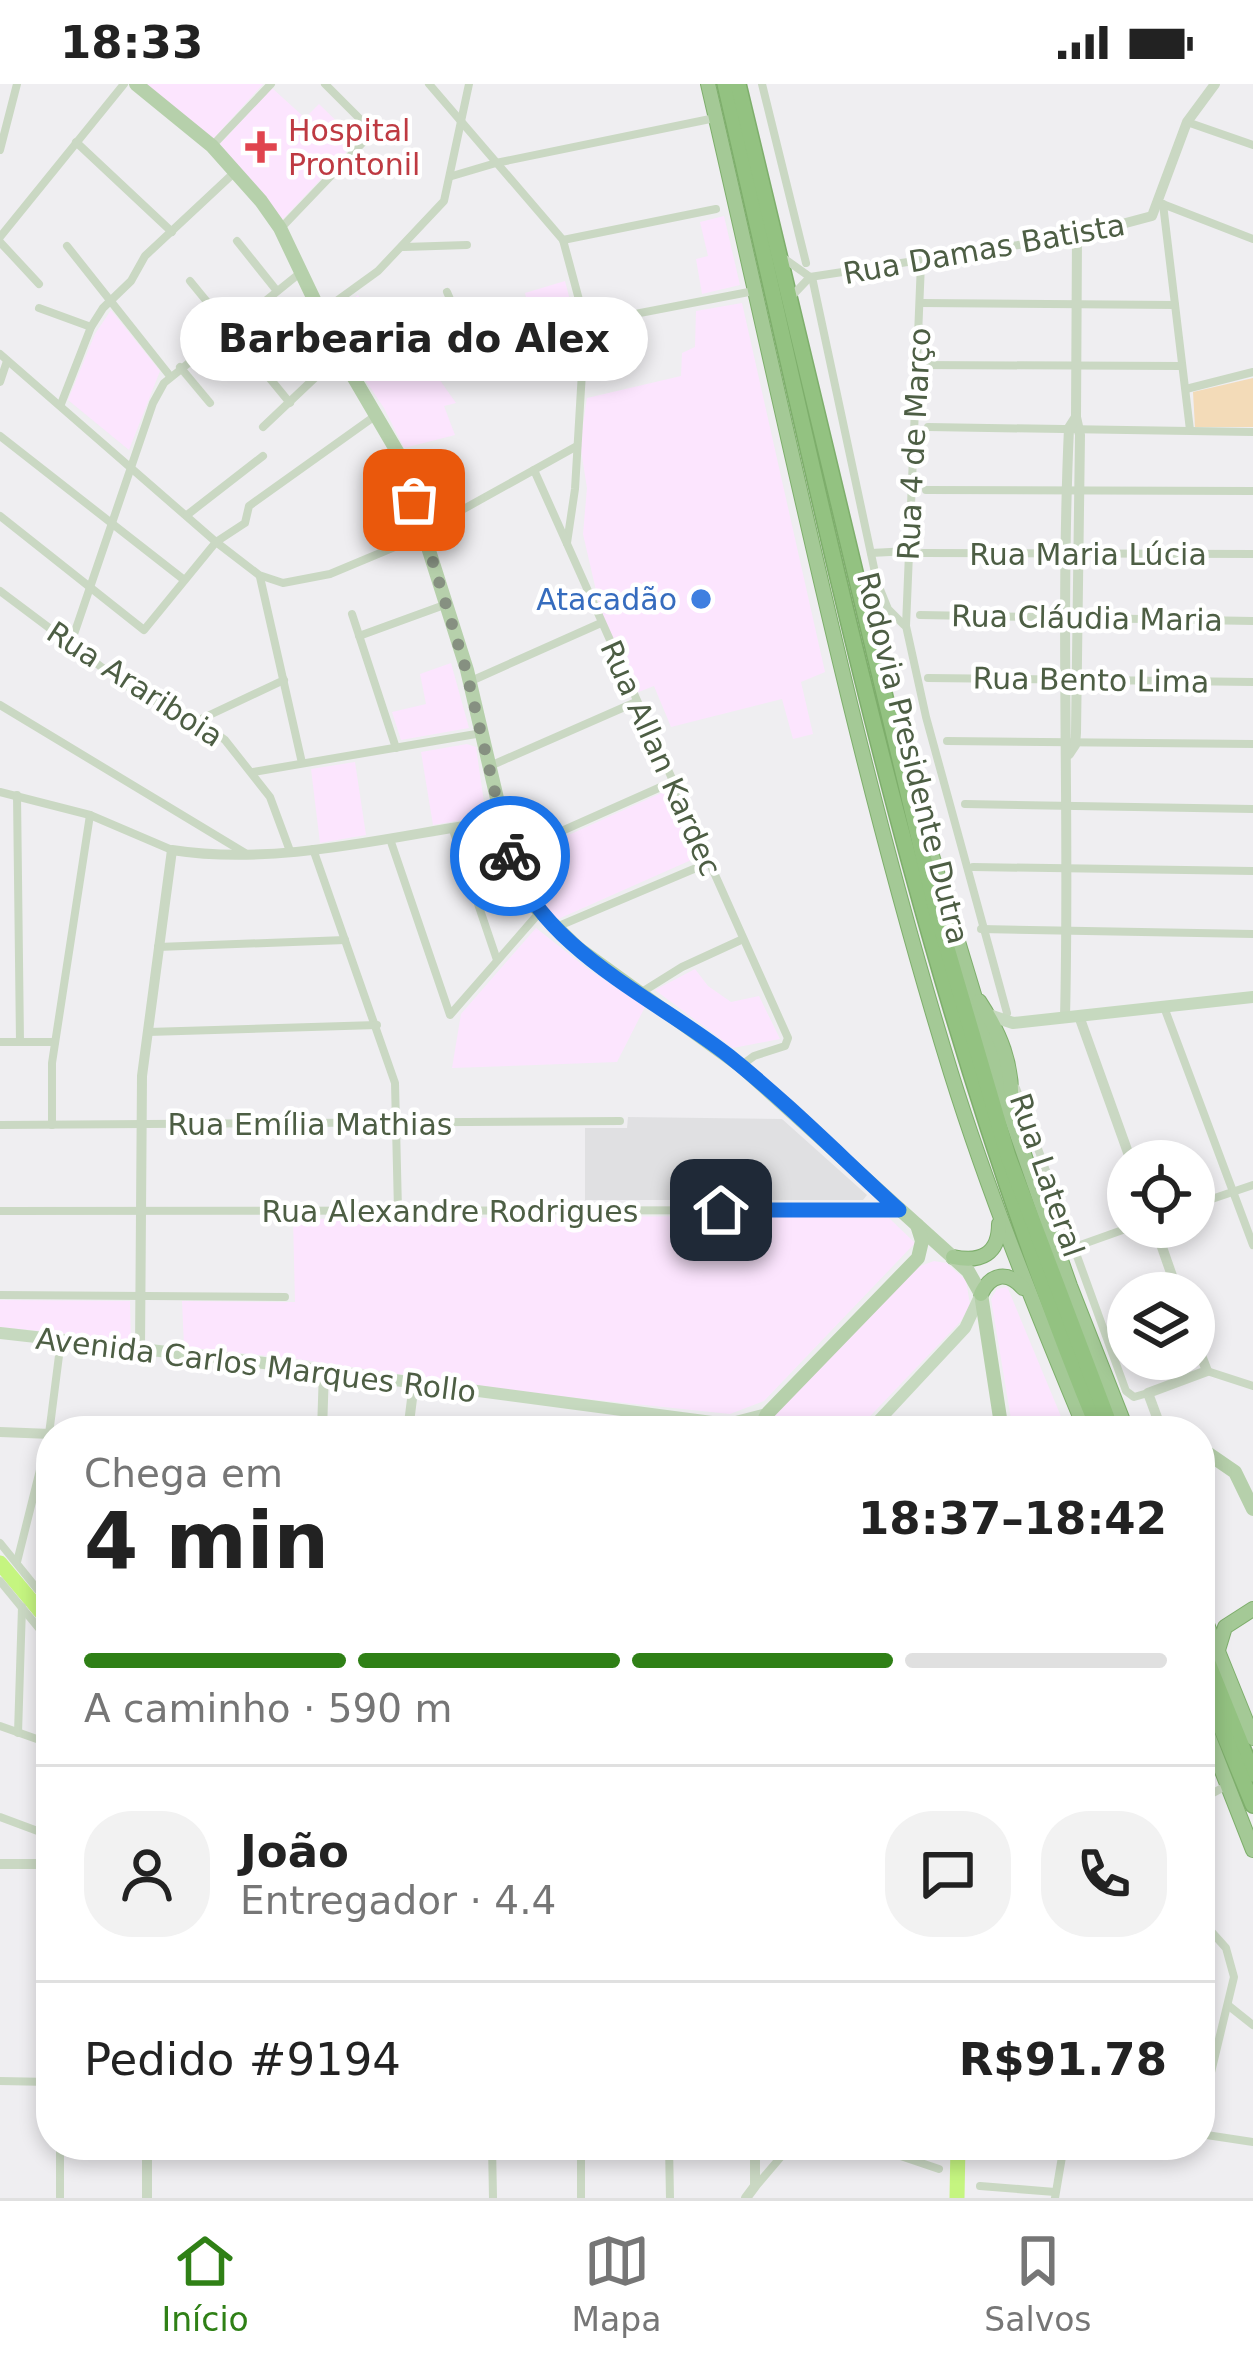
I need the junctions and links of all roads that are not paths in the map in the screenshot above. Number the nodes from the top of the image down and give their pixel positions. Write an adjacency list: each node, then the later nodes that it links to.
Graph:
1 (16, 84): 19 (street)
2 (124, 84): 16 (street)
3 (136, 84): 18 (main road)
4 (271, 84): 18 (street)
5 (325, 84): 25 (street)
6 (428, 84): 15 (street)
7 (469, 84): 15 (street)
8 (708, 84): 13 (highway)
9 (724, 84): 213 (highway, Rodovia Presidente Dutra)
10 (738, 84): 35 (highway, Rodovia Presidente Dutra)
11 (762, 84): 37 (street)
12 (1215, 84): 14 (street, Rua Damas Batista)
13 (716, 117): 20 (street); 42 (highway)
14 (1186, 122): 17 (street); 23 (street, Rua Damas Batista)
15 (461, 123): 20 (street); 22 (street)
16 (76, 142): 26 (street); 29 (street)
17 (1253, 145)
18 (212, 146): 21 (main road)
19 (0, 150)
20 (496, 163): 22 (street); 30 (street)
21 (237, 170): 25 (main road); 26 (street)
22 (452, 176): 34 (street)
23 (1161, 203): 27 (street, Rua Damas Batista); 28 (street); 49 (street)
24 (716, 209): 30 (street)
25 (280, 228): 38 (main road)
26 (172, 232): 45 (street)
27 (1077, 236): 36 (street, Rua Damas Batista); 48 (street)
28 (1253, 239)
29 (0, 240): 41 (street)
30 (563, 240): 52 (street)
31 (237, 241): 43 (street)
32 (467, 245): 34 (street)
33 (67, 247): 45 (street)
34 (404, 247): 51 (street)
35 (781, 256): 39 (street, Rua Damas Batista); 46 (highway, Rodovia Presidente Dutra)
36 (922, 262): 39 (street, Rua Damas Batista); 47 (street, Rua 4 de Março)
37 (806, 263)
38 (302, 272): 43 (street); 51 (main road)
39 (811, 277): 46 (street, Rua Damas Batista); 91 (street)
40 (190, 281): 54 (street)
41 (38, 284)
42 (755, 290): 52 (street); 179 (highway)
43 (277, 291): 54 (street)
44 (447, 292): 55 (street)
45 (111, 300): 53 (street); 64 (street)
46 (790, 300): 118 (highway, Rodovia Presidente Dutra)
47 (921, 303): 48 (street); 58 (street, Rua 4 de Março)
48 (1076, 303): 49 (street); 59 (street)
49 (1175, 305): 60 (street)
50 (39, 308): 53 (street)
51 (319, 314): 56 (main road)
52 (585, 322): 55 (street); 77 (street)
53 (92, 327): 69 (street)
54 (229, 329): 61 (street); 68 (street)
55 (470, 345): 62 (street)
56 (340, 354): 62 (main road); 68 (street)
57 (3, 357): 65 (street); 69 (street)
58 (918, 365): 59 (street); 90 (street, Rua 4 de Março)
59 (1076, 366): 60 (street); 71 (street)
60 (1182, 366): 66 (street)
61 (180, 367): 64 (street); 67 (street)
62 (349, 370): 70 (main road)
63 (1253, 372): 66 (street)
64 (170, 376): 79 (street)
65 (0, 382)
66 (1186, 389): 74 (street)
67 (210, 403)
68 (290, 403): 72 (street)
69 (61, 404): 79 (street)
70 (376, 415): 87 (main road); 88 (street)
71 (1075, 424): 73 (street); 74 (street); 82 (street)
72 (263, 427)
73 (928, 427)
74 (1190, 430): 75 (street)
75 (1253, 433)
76 (0, 436): 86 (street)
77 (577, 446): 80 (street); 89 (street)
78 (262, 456): 85 (street)
79 (132, 466): 85 (street); 86 (street)
80 (534, 470): 87 (street); 89 (street, Rua Allan Kardec)
81 (926, 490): 82 (street)
82 (1074, 490): 83 (street); 93 (street)
83 (1253, 491)
84 (0, 515): 97 (street)
85 (187, 515): 88 (street)
86 (112, 523): 96 (street); 97 (street)
87 (424, 531): 95 (street); 99 (main road)
88 (216, 542): 95 (street); 96 (street)
89 (567, 544): 105 (street, Rua Allan Kardec)
90 (909, 551): 91 (street); 106 (street, Rua 4 de Março)
91 (871, 553): 106 (street)
92 (923, 553): 93 (street, Rua Maria Lúcia)
93 (1072, 553): 94 (street, Rua Maria Lúcia); 102 (street); 103 (street)
94 (1253, 554)
95 (259, 575): 110 (street)
96 (183, 579): 97 (street)
97 (90, 587): 108 (street)
98 (0, 591): 108 (street, Rua Arariboia)
99 (447, 604): 107 (street); 112 (main road)
100 (352, 614): 107 (street)
101 (920, 615): 102 (street, Rua Cláudia Maria)
102 (1063, 617): 103 (street, Rua Cláudia Maria); 111 (street)
103 (1077, 617): 104 (street, Rua Cláudia Maria); 111 (street)
104 (1253, 621)
105 (602, 623): 112 (street); 114 (street, Rua Allan Kardec)
106 (906, 626): 147 (street)
107 (359, 636): 122 (street)
108 (70, 646): 116 (street, Rua Arariboia)
109 (928, 678): 111 (street, Rua Bento Lima)
110 (284, 680): 116 (street); 123 (street)
111 (1070, 681): 113 (street, Rua Bento Lima); 121 (street)
112 (470, 682): 117 (main road)
113 (1253, 682)
114 (637, 702): 124 (street); 126 (street, Rua Allan Kardec)
115 (0, 705): 139 (street)
116 (198, 720): 125 (street, Rua Arariboia)
117 (483, 733): 122 (street); 124 (main road)
118 (894, 736): 154 (highway); 214 (highway, Rodovia Presidente Dutra)
119 (947, 741): 121 (street)
120 (1253, 744): 121 (street)
121 (1069, 747): 130 (street)
122 (396, 748): 123 (street)
123 (302, 763): 125 (street)
124 (490, 766): 133 (main road)
125 (253, 772): 138 (street, Rua Arariboia)
126 (672, 782): 140 (street); 141 (street, Rua Allan Kardec)
127 (0, 792): 128 (street)
128 (17, 795): 132 (street); 165 (street)
129 (965, 804): 130 (street)
130 (1069, 806): 131 (street); 143 (street)
131 (1253, 809)
132 (90, 814): 137 (street); 166 (street)
133 (502, 820): 134 (street); 140 (main road)
134 (452, 827): 135 (street); 153 (street)
135 (389, 837): 136 (street); 153 (street)
136 (313, 849): 138 (street); 151 (street)
137 (172, 850): 139 (street); 152 (street)
138 (290, 851): 139 (street)
139 (246, 854)
140 (510, 854): 145 (main road)
141 (707, 862): 146 (street); 150 (street, Rua Allan Kardec)
142 (973, 867): 143 (street)
143 (1068, 868): 144 (street); 148 (street)
144 (1253, 871)
145 (539, 913): 146 (main road); 153 (street)
146 (554, 928): 155 (main road)
147 (982, 929): 148 (street); 160 (street)
148 (1067, 929): 149 (street); 159 (street)
149 (1253, 934)
150 (742, 939): 155 (street); 167 (street, Rua Allan Kardec)
151 (345, 940): 152 (street); 161 (street)
152 (158, 947): 162 (street)
153 (497, 960)
154 (972, 989): 158 (highway); 169 (highway)
155 (641, 992): 167 (main road)
156 (1253, 997): 157 (main road)
157 (1164, 1007): 159 (main road); 177 (street)
158 (989, 1015): 160 (main road); 163 (highway)
159 (1072, 1017): 160 (main road); 175 (street)
160 (1010, 1018): 163 (main road)
161 (376, 1025): 162 (street); 172 (street)
162 (147, 1032): 171 (street)
163 (1000, 1035): 168 (highway)
164 (0, 1042): 165 (street)
165 (20, 1042): 166 (street)
166 (55, 1042): 174 (street)
167 (741, 1066): 181 (main road)
168 (1010, 1070): 169 (highway); 187 (street, Rua Lateral)
169 (1010, 1114): 215 (highway)
170 (620, 1121): 172 (street, Rua Emília Mathias)
171 (141, 1124): 172 (street, Rua Emília Mathias); 174 (street, Rua Emília Mathias); 183 (street)
172 (397, 1124): 180 (street)
173 (0, 1125): 174 (street, Rua Emília Mathias)
174 (52, 1125)
175 (1122, 1140)
176 (1253, 1185): 177 (street)
177 (1233, 1191): 178 (street); 186 (street)
178 (1215, 1197)
179 (997, 1207): 188 (highway); 194 (highway)
180 (398, 1210): 181 (street, Rua Alexandre Rodrigues); 183 (street, Rua Alexandre Rodrigues)
181 (899, 1210): 184 (main road)
182 (0, 1211): 183 (street, Rua Alexandre Rodrigues)
183 (142, 1211): 190 (street)
184 (916, 1225): 188 (main road); 189 (main road)
185 (1107, 1236): 187 (street)
186 (1253, 1245)
187 (1072, 1248): 203 (street, Rua Lateral)
188 (953, 1257): 189 (main road); 191 (main road)
189 (918, 1258): 204 (main road)
190 (141, 1294): 192 (street); 193 (street); 197 (street)
191 (981, 1294): 194 (highway); 210 (main road); 211 (main road)
192 (0, 1295)
193 (284, 1297)
194 (1035, 1310): 212 (highway)
195 (0, 1333): 196 (main road, Avenida Carlos Marques Rollo)
196 (61, 1340): 197 (main road, Avenida Carlos Marques Rollo); 205 (street)
197 (140, 1349): 198 (main road, Avenida Carlos Marques Rollo)
198 (324, 1370): 202 (main road, Avenida Carlos Marques Rollo); 206 (street)
199 (1215, 1374): 201 (street)
200 (1185, 1380): 203 (street)
201 (1252, 1382)
202 (414, 1383): 207 (street); 208 (main road, Avenida Carlos Marques Rollo)
203 (1148, 1393): 216 (street)
204 (767, 1414): 209 (main road, Avenida Carlos Marques Rollo)
205 (52, 1416)
206 (322, 1416)
207 (410, 1416)
208 (666, 1416)
209 (759, 1416)
210 (883, 1416)
211 (1000, 1416)
212 (1080, 1416)
213 (1093, 1416)
214 (1106, 1416)
215 (1121, 1416)
216 (1156, 1416)
217 (0, 1432): 218 (street)
218 (36, 1433)
219 (1215, 1458): 221 (main road)
220 (36, 1488): 223 (street)
221 (1253, 1509)
222 (0, 1543): 223 (street)
223 (17, 1562): 225 (street)
224 (0, 1581): 226 (street)
225 (36, 1587)
226 (22, 1607): 228 (street); 235 (street)
227 (1253, 1609): 230 (highway)
228 (36, 1624)
229 (1215, 1643): 230 (highway)
230 (1218, 1650): 234 (highway)
231 (1215, 1680): 238 (highway)
232 (1215, 1713): 241 (highway)
233 (0, 1726): 235 (street)
234 (1251, 1731)
235 (18, 1732): 236 (street)
236 (36, 1739)
237 (1215, 1752): 239 (highway)
238 (1253, 1774)
239 (1228, 1785): 240 (street); 244 (highway)
240 (1215, 1792)
241 (1253, 1805)
242 (0, 1817): 243 (street)
243 (36, 1830)
244 (1253, 1850)
245 (0, 1864): 246 (street)
246 (36, 1864)
247 (1215, 1935): 248 (street)
248 (1229, 2006): 249 (street); 250 (street)
249 (1253, 2025)
250 (1215, 2060)
251 (0, 2081): 252 (street)
252 (36, 2082)
253 (1215, 2136): 254 (street)
254 (1253, 2142)
255 (60, 2160): 268 (street)
256 (147, 2160): 269 (street)
257 (493, 2160): 270 (street)
258 (581, 2160): 271 (street)
259 (669, 2160): 272 (street)
260 (755, 2160): 265 (street)
261 (778, 2160): 265 (street)
262 (912, 2160): 264 (street)
263 (1061, 2160): 267 (street)
264 (939, 2169)
265 (755, 2186): 273 (street)
266 (980, 2186): 267 (street)
267 (1055, 2195)
268 (59, 2198)
269 (147, 2198)
270 (493, 2198)
271 (581, 2198)
272 (670, 2198)
273 (746, 2198)

